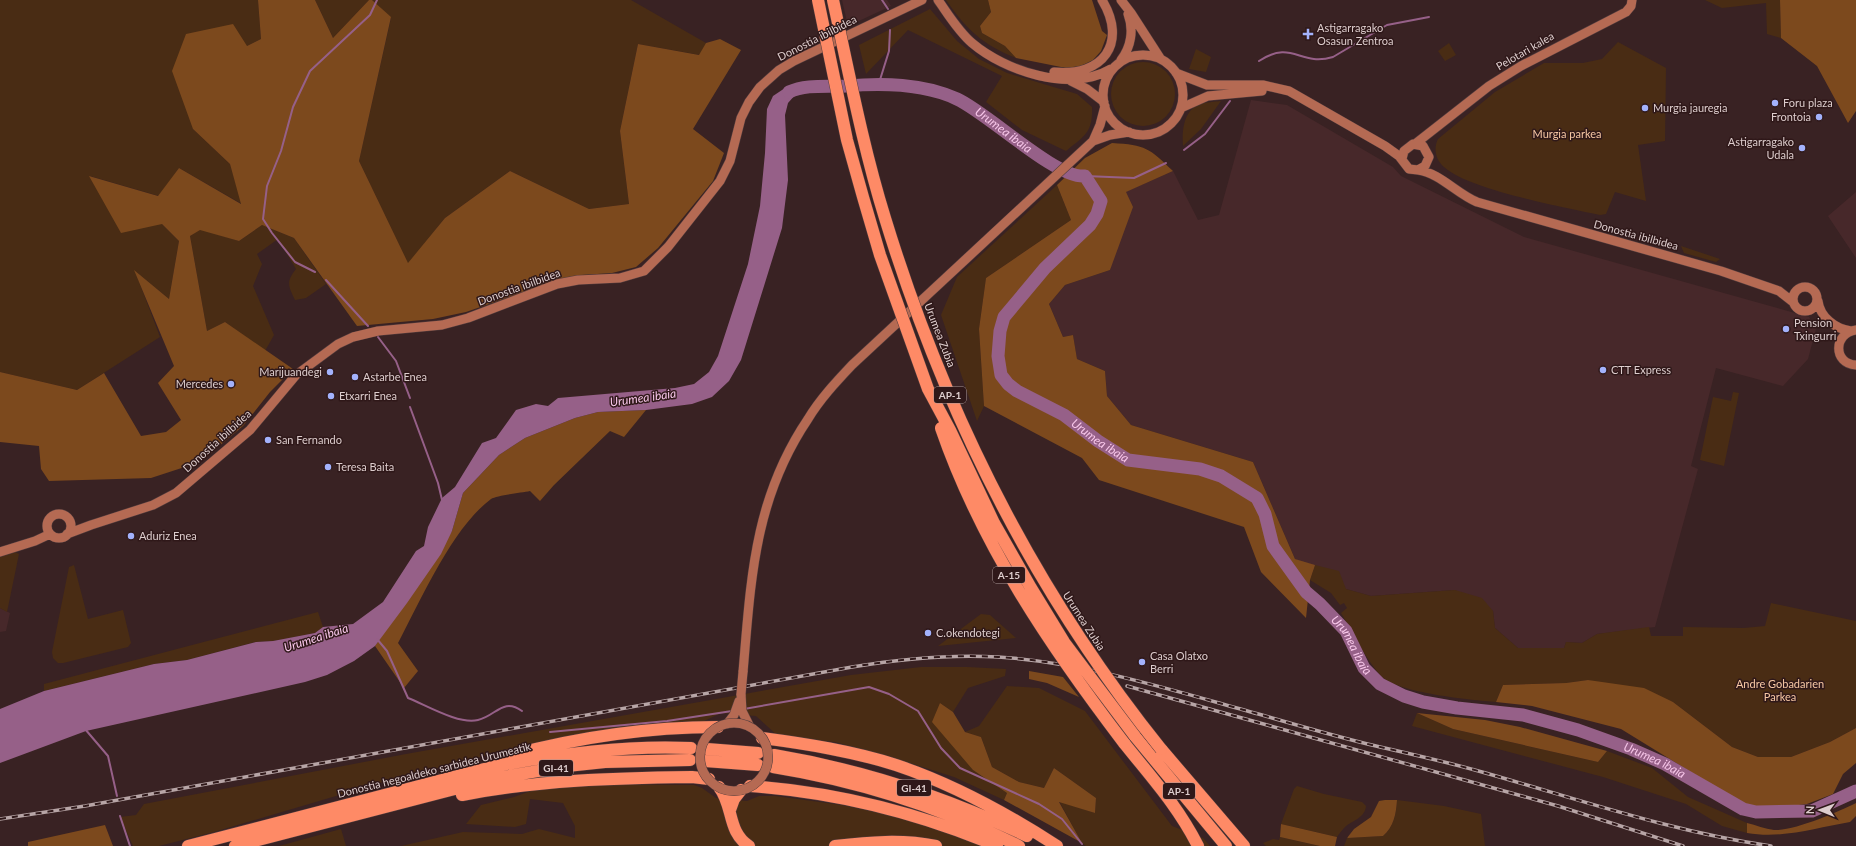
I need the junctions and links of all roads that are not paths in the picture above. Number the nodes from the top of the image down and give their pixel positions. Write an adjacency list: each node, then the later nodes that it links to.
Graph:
1 (818, 0): 35 (highway, AP-1, bridge)
2 (833, 0): 68 (highway, Urumea Zubia / AP-1, bridge)
3 (922, 0): 37 (main road, Donostia ibilbidea)
4 (938, 0): 11 (main road)
5 (1102, 0): 11 (main road)
6 (1121, 0): 8 (main road); 9 (main road)
7 (1632, 1): 16 (main road, Pelotari kalea)
8 (1160, 58): 9 (main road); 10 (main road)
9 (1116, 65): 12 (main road); 14 (main road)
10 (1176, 73): 13 (main road); 15 (main road)
11 (1035, 74): 12 (main road)
12 (1068, 80): 14 (main road)
13 (1298, 96): 15 (main road); 20 (main road)
14 (1104, 104): 17 (main road); 18 (main road)
15 (1181, 108): 17 (main road)
16 (1433, 129): 19 (main road, Pelotari kalea); 21 (main road)
17 (1129, 132): 18 (main road)
18 (1093, 141): 41 (main road, bridge)
19 (1412, 145): 20 (main road); 21 (main road); 22 (main road)
20 (1385, 146): 22 (main road)
21 (1428, 155): 23 (main road); 24 (main road, Donostia ibilbidea)
22 (1402, 160): 23 (main road)
23 (1418, 170): 24 (main road, Donostia ibilbidea)
24 (1485, 205): 26 (main road, Donostia ibilbidea)
25 (1797, 290): 26 (main road, Donostia ibilbidea); 27 (main road); 28 (main road)
26 (1779, 291): 28 (main road, Donostia ibilbidea)
27 (1818, 301): 29 (main road); 30 (main road)
28 (1793, 302): 29 (main road)
29 (1808, 311): 30 (main road)
30 (1823, 315): 31 (main road)
31 (1834, 324): 32 (main road); 33 (main road)
32 (1853, 331): 33 (main road)
33 (1839, 342): 34 (main road)
34 (1856, 365)
35 (928, 389): 45 (highway, A-15, bridge)
36 (70, 521): 37 (main road); 38 (main road); 39 (main road)
37 (91, 525): 39 (main road, Donostia ibilbidea)
38 (50, 534): 39 (main road); 40 (main road)
39 (67, 534)
40 (0, 552)
41 (741, 694): 42 (main road); 43 (main road)
42 (722, 726): 43 (main road, bridge); 49 (highway); 50 (main road, bridge)
43 (750, 727): 44 (main road, bridge)
44 (762, 738): 52 (main road, bridge); 64 (highway)
45 (1129, 739): 48 (highway); 67 (highway, AP-1)
46 (706, 755): 47 (highway)
47 (758, 759)
48 (1141, 764): 65 (highway); 66 (highway)
49 (452, 777): 53 (highway, Donostia hegoaldeko sarbidea Urumeatik / GI-41); 55 (highway, Donostia hegoaldeko sarbidea Urumeatik / GI-41)
50 (709, 779): 51 (main road, bridge); 53 (highway)
51 (719, 787): 52 (main road, bridge); 54 (highway)
52 (746, 788): 54 (highway); 61 (highway)
53 (426, 796): 55 (highway, Donostia hegoaldeko sarbidea Urumeatik / GI-41)
54 (731, 816): 58 (highway)
55 (246, 837): 56 (highway, Donostia hegoaldeko sarbidea Urumeatik / GI-41); 57 (highway, Donostia hegoaldeko sarbidea Urumeatik / GI-41)
56 (188, 846)
57 (235, 846)
58 (749, 846)
59 (834, 846): 60 (highway)
60 (936, 846)
61 (997, 846)
62 (1019, 846): 63 (highway, GI-41)
63 (1045, 846)
64 (1057, 846)
65 (1191, 846)
66 (1198, 846)
67 (1226, 846)
68 (1244, 846)

